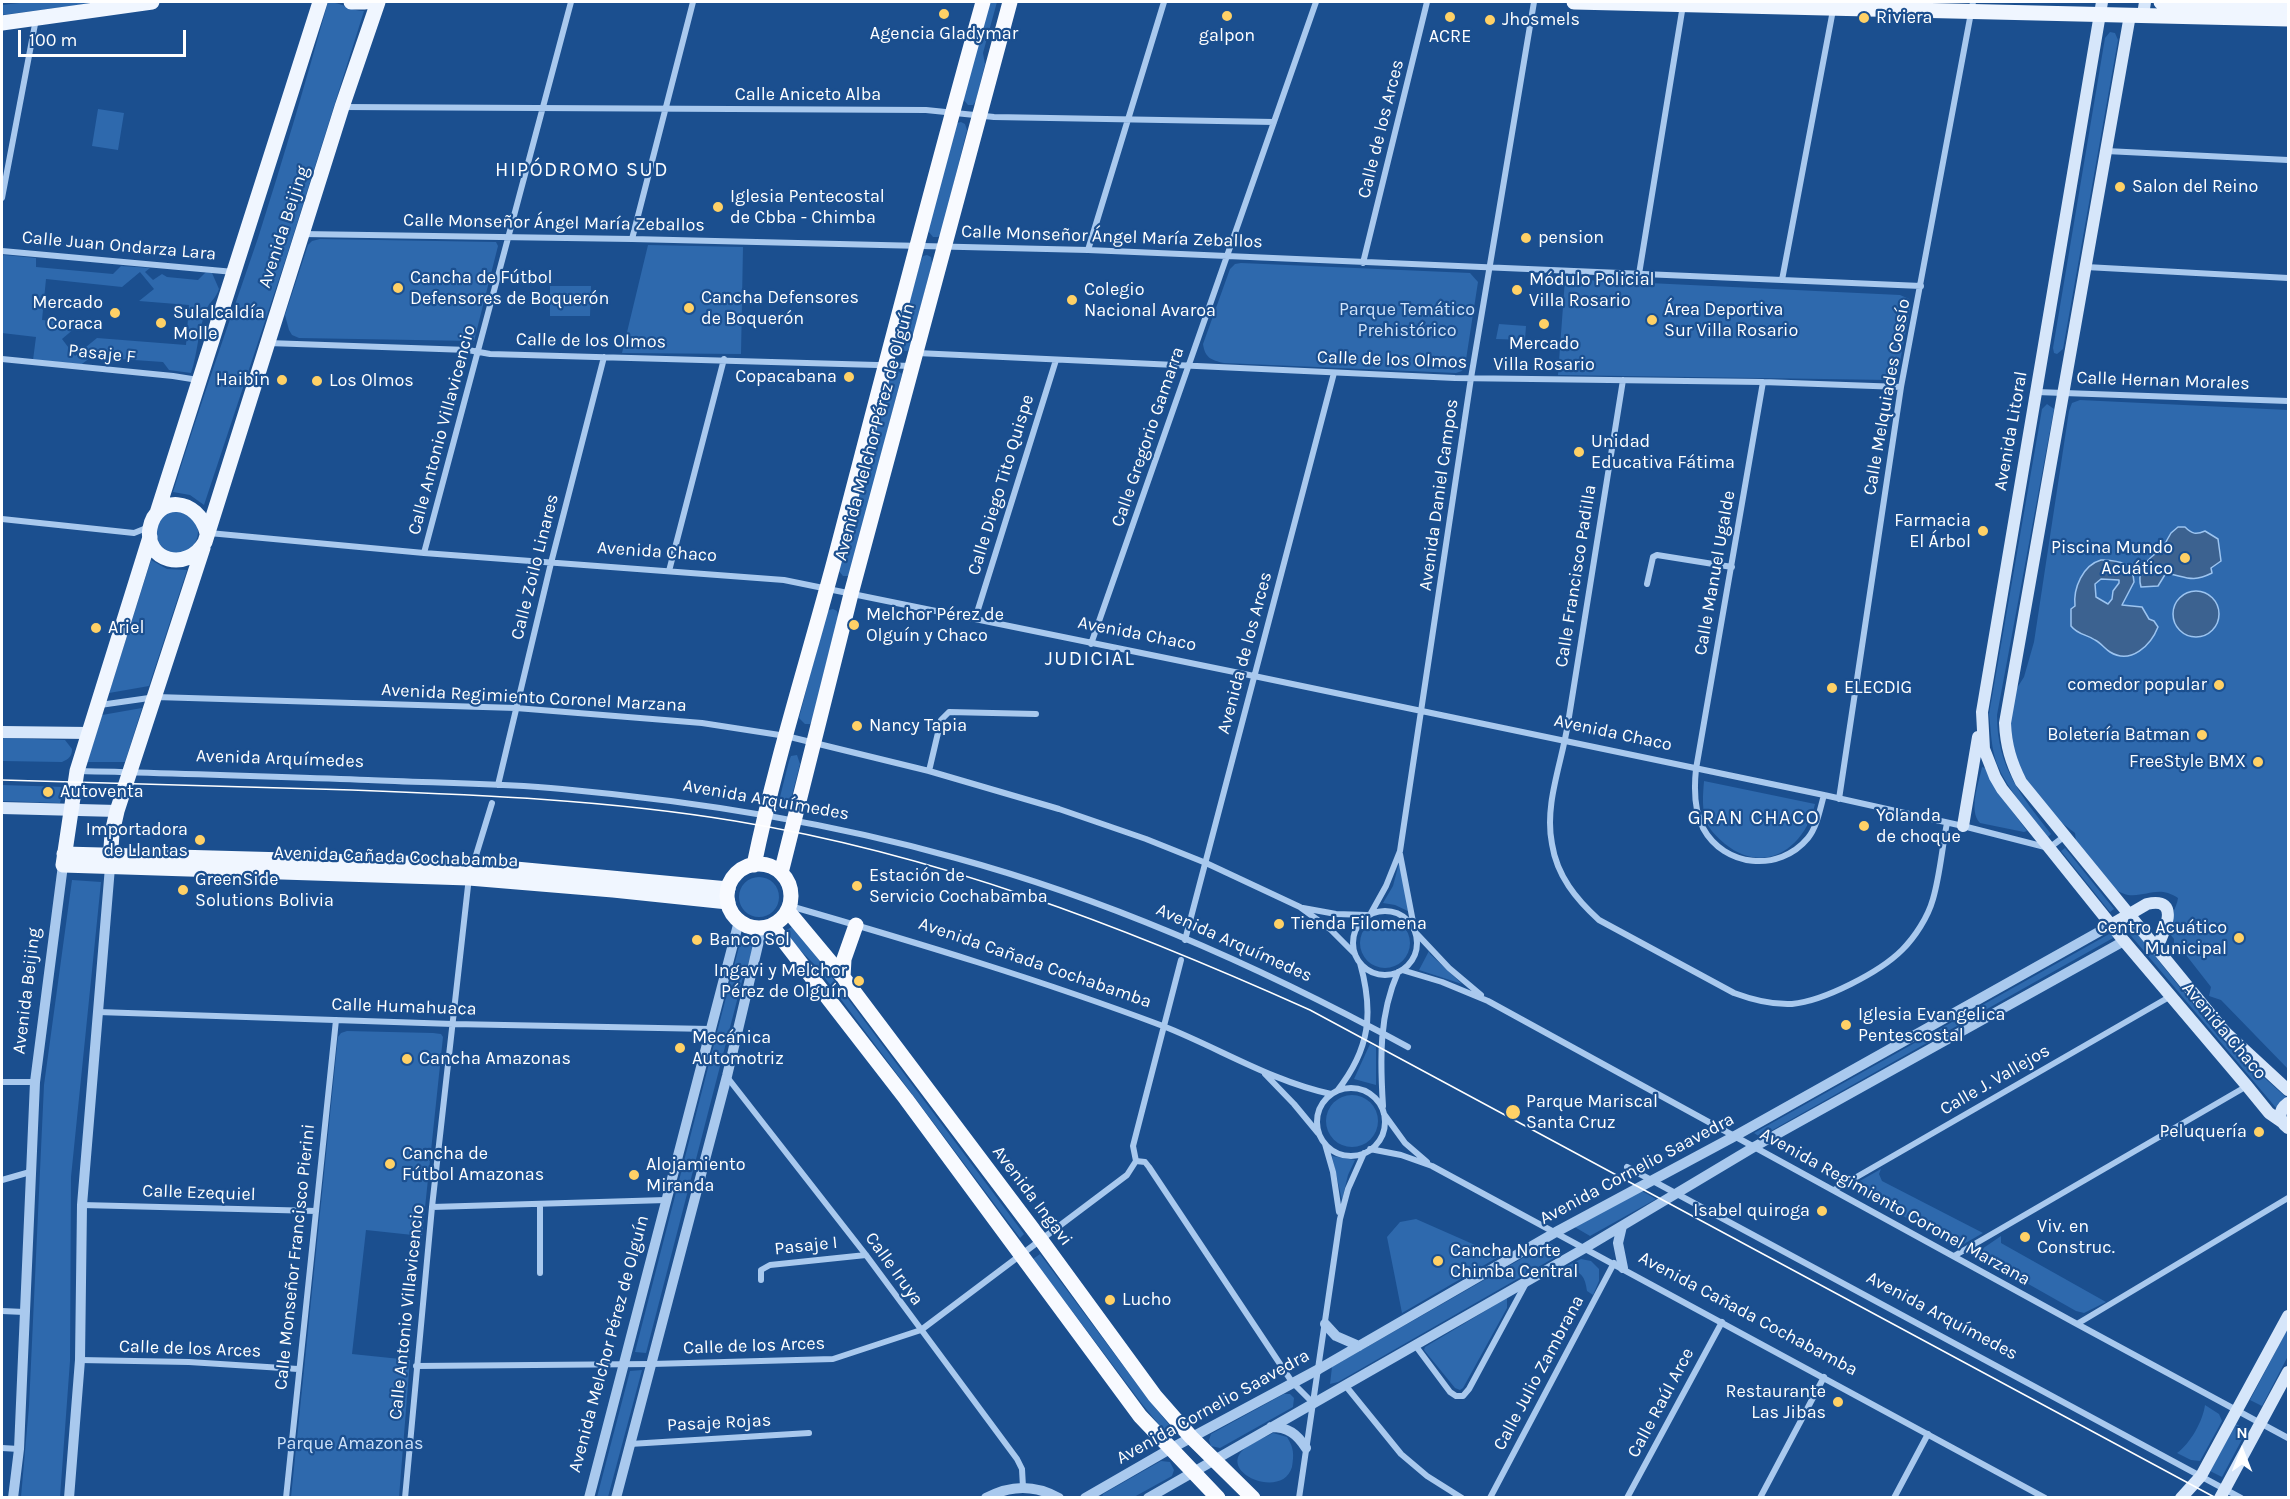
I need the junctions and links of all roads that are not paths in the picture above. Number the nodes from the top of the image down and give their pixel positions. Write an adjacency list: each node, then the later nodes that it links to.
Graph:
1 (152, 2): 23 (main road)
2 (320, 2): 47 (main road, Avenida Beijing)
3 (351, 2): 4 (main road)
4 (365, 2)
5 (378, 2): 26 (main road, Avenida Beijing)
6 (571, 2): 27 (street, Calle Antonio Villavicencio)
7 (693, 2): 28 (street)
8 (983, 2): 29 (highway, Avenida Melchor Pérez de Olguín)
9 (1010, 2): 30 (highway, Avenida Melchor Pérez de Olguín)
10 (1164, 2): 31 (street)
11 (1316, 2): 32 (street, Calle Gregorio Gamarra)
12 (1427, 2): 44 (street, Calle de los Arces)
13 (1534, 2): 45 (street, Avenida Daniel Campos)
14 (1574, 2): 16 (main road)
15 (2161, 2): 18 (main road)
16 (1684, 3): 17 (main road); 48 (street)
17 (1766, 3): 19 (main road)
18 (2289, 5)
19 (1833, 6): 20 (main road); 50 (street)
20 (1972, 6): 21 (main road); 51 (street, Calle Melquiades Cossío)
21 (2101, 8): 22 (main road); 67 (main road, Avenida Litoral)
22 (2139, 10): 24 (main road); 33 (main road)
23 (36, 18): 25 (main road); 35 (street)
24 (2289, 19)
25 (2, 23)
26 (342, 107): 27 (street, Calle Aniceto Alba); 36 (main road, Avenida Beijing)
27 (542, 109): 28 (street, Calle Aniceto Alba); 37 (street, Calle Antonio Villavicencio)
28 (665, 109): 29 (street, Calle Aniceto Alba); 38 (street)
29 (952, 112): 30 (street, Calle Aniceto Alba); 39 (highway, Avenida Melchor Pérez de Olguín)
30 (980, 115): 31 (street, Calle Aniceto Alba); 40 (highway, Avenida Melchor Pérez de Olguín)
31 (1127, 121): 32 (street, Calle Aniceto Alba); 41 (street)
32 (1274, 122): 43 (street, Calle Gregorio Gamarra)
33 (2106, 151): 34 (street); 46 (main road)
34 (2289, 160)
35 (2, 198)
36 (302, 234): 37 (street, Calle Monseñor Ángel María Zeballos); 52 (main road, Avenida Beijing)
37 (507, 237): 38 (street, Calle Monseñor Ángel María Zeballos); 53 (street, Calle Antonio Villavicencio)
38 (632, 239): 39 (street, Calle Monseñor Ángel María Zeballos)
39 (916, 245): 40 (street, Calle Monseñor Ángel María Zeballos); 59 (highway, Avenida Melchor Pérez de Olguín)
40 (944, 246): 41 (street, Calle Monseñor Ángel María Zeballos); 57 (highway, Avenida Melchor Pérez de Olguín)
41 (1088, 250): 43 (street, Calle Monseñor Ángel María Zeballos)
42 (2, 251): 47 (street, Calle Juan Ondarza Lara)
43 (1228, 255): 44 (street, Calle Monseñor Ángel María Zeballos); 60 (street, Calle Gregorio Gamarra)
44 (1363, 263): 45 (street, Calle Monseñor Ángel María Zeballos)
45 (1490, 267): 48 (street, Calle Monseñor Ángel María Zeballos); 62 (street, Avenida Daniel Campos)
46 (2086, 267): 49 (street); 68 (main road)
47 (235, 272): 64 (main road, Avenida Beijing)
48 (1639, 274): 50 (street, Calle Monseñor Ángel María Zeballos)
49 (2289, 278)
50 (1782, 280): 51 (street, Calle Monseñor Ángel María Zeballos)
51 (1921, 286): 66 (street, Calle Melquiades Cossío)
52 (268, 343): 53 (street, Calle de los Olmos); 73 (main road, Avenida Beijing)
53 (478, 351): 54 (street, Calle de los Olmos); 74 (street, Calle Antonio Villavicencio)
54 (604, 357): 56 (street, Calle de los Olmos); 75 (street, Calle Zoilo Linares)
55 (2, 359): 64 (street, Pasaje F)
56 (724, 359): 59 (street, Calle de los Olmos); 77 (street)
57 (915, 359): 58 (street, Calle de los Olmos); 59 (street, Calle de los Olmos); 80 (highway, Avenida Melchor Pérez de Olguín)
58 (1056, 360): 60 (street, Calle de los Olmos); 81 (street, Calle Diego Tito Quispe)
59 (885, 365): 79 (highway, Avenida Melchor Pérez de Olguín)
60 (1189, 365): 61 (street, Calle de los Olmos); 82 (street, Calle Gregorio Gamarra)
61 (1334, 373): 62 (street, Calle de los Olmos); 83 (street, Avenida de los Arces)
62 (1471, 378): 63 (street, Calle de los Olmos); 87 (street, Avenida Daniel Campos)
63 (1623, 380): 65 (street, Calle de los Olmos); 93 (street, Calle Francisco Padilla)
64 (200, 381): 70 (main road, Avenida Beijing)
65 (1763, 382): 66 (street, Calle de los Olmos); 76 (street, Calle Manuel Ugalde)
66 (1901, 387): 101 (street, Calle Melquiades Cossío)
67 (2036, 392): 68 (street, Calle Hernan Morales); 88 (main road, Avenida Litoral)
68 (2064, 392): 69 (street, Calle Hernan Morales); 110 (main road)
69 (2289, 400)
70 (157, 513): 72 (main road); 73 (main road)
71 (2, 519): 72 (street)
72 (150, 532): 73 (main road); 85 (main road, Avenida Beijing)
73 (206, 537): 74 (street, Avenida Chaco); 84 (main road, Avenida Beijing)
74 (424, 553): 75 (street, Avenida Chaco)
75 (551, 563): 77 (street, Avenida Chaco); 86 (street, Calle Zoilo Linares)
76 (1732, 567): 78 (street); 95 (street, Calle Manuel Ugalde)
77 (669, 571): 79 (street, Avenida Chaco)
78 (1647, 584)
79 (827, 588): 80 (street, Avenida Chaco); 92 (highway, Avenida Melchor Pérez de Olguín)
80 (851, 594): 81 (street, Avenida Chaco); 94 (highway, Avenida Melchor Pérez de Olguín)
81 (975, 619): 82 (street, Avenida Chaco)
82 (1091, 644): 83 (street, Avenida Chaco)
83 (1254, 676): 87 (street, Avenida Chaco); 115 (street, Avenida de los Arces)
84 (156, 697): 85 (street, Avenida Regimiento Coronel Marzana); 86 (street, Avenida Regimiento Coronel Marzana); 98 (main road, Avenida Beijing)
85 (97, 705): 91 (main road, Avenida Beijing)
86 (516, 708): 92 (street, Avenida Regimiento Coronel Marzana); 99 (street, Calle Zoilo Linares)
87 (1422, 712): 93 (street, Avenida Chaco); 112 (street, Avenida Daniel Campos)
88 (1982, 712): 109 (main road); 111 (main road, Avenida Litoral)
89 (1036, 714): 97 (street)
90 (2, 732): 91 (main road)
91 (89, 734): 96 (main road, Avenida Beijing)
92 (786, 736): 94 (street, Avenida Regimiento Coronel Marzana); 106 (highway, Avenida Melchor Pérez de Olguín)
93 (1565, 741): 95 (street, Avenida Chaco); 108 (street, Calle Francisco Padilla)
94 (813, 743): 97 (street, Avenida Regimiento Coronel Marzana); 107 (highway, Avenida Melchor Pérez de Olguín)
95 (1696, 769): 100 (street, Avenida Chaco); 100 (street, Calle Manuel Ugalde)
96 (78, 771): 98 (street, Avenida Arquímedes); 104 (main road, Avenida Beijing)
97 (928, 771): 115 (street, Avenida Regimiento Coronel Marzana)
98 (130, 772): 99 (street, Avenida Arquímedes); 105 (main road, Avenida Beijing)
99 (498, 785): 106 (street, Avenida Arquímedes)
100 (1824, 795): 101 (street, Avenida Chaco)
101 (1839, 799): 108 (street, Avenida Chaco)
102 (492, 803): 117 (street)
103 (2, 808): 104 (main road)
104 (71, 811): 105 (main road); 113 (main road, Avenida Beijing)
105 (117, 811): 114 (main road, Avenida Beijing)
106 (766, 816): 107 (street, Avenida Arquímedes); 116 (highway, Avenida Melchor Pérez de Olguín)
107 (792, 821): 118 (highway, Avenida Melchor Pérez de Olguín); 129 (street, Avenida Arquímedes)
108 (1947, 823): 109 (street, Avenida Chaco)
109 (1963, 826): 111 (street, Avenida Chaco)
110 (2065, 836): 111 (street); 123 (main road, Avenida Chaco)
111 (2049, 848): 126 (main road, Avenida Chaco)
112 (1400, 851): 122 (street, Avenida Daniel Campos); 128 (street, Avenida Daniel Campos)
113 (63, 860): 114 (main road, Avenida Cañada Cochabamba); 150 (street, Avenida Beijing)
114 (110, 861): 117 (main road, Avenida Cañada Cochabamba); 139 (street, Avenida Beijing)
115 (1206, 863): 120 (street, Avenida Regimiento Coronel Marzana); 129 (street, Avenida de los Arces)
116 (754, 865): 118 (highway); 119 (highway)
117 (471, 872): 119 (main road, Avenida Cañada Cochabamba); 141 (street, Calle Antonio Villavicencio)
118 (781, 873): 121 (highway)
119 (728, 896): 124 (highway)
120 (1300, 907): 122 (street, Avenida Regimiento Coronel Marzana); 132 (street, Avenida Regimiento Coronel Marzana)
121 (789, 908): 125 (street, Avenida Cañada Cochabamba); 127 (highway); 136 (highway, Avenida Ingavi)
122 (1369, 914): 128 (street); 132 (street)
123 (2129, 914): 126 (main road); 131 (main road, Avenida Chaco); 131 (main road)
124 (739, 921): 127 (highway); 144 (street, Avenida Melchor Pérez de Olguín)
125 (856, 925): 136 (highway); 143 (street, Avenida Cañada Cochabamba)
126 (2111, 925): 130 (main road, Avenida Chaco); 157 (street, Avenida Cornelio Saavedra)
127 (767, 927): 148 (street); 181 (highway)
128 (1416, 931): 135 (street); 138 (street, Avenida Regimiento Coronel Marzana)
129 (1185, 940): 142 (street, Avenida Arquímedes)
130 (2124, 941): 137 (main road, Avenida Chaco); 159 (street, Avenida Cornelio Saavedra)
131 (2156, 949): 152 (main road, Avenida Chaco)
132 (1355, 954): 134 (street)
133 (1181, 960): 143 (street)
134 (1359, 962): 135 (street); 142 (street)
135 (1400, 971): 138 (street, Avenida Regimiento Coronel Marzana); 145 (street)
136 (843, 976): 178 (highway, Avenida Ingavi)
137 (2171, 996): 151 (main road, Avenida Chaco); 167 (street, Calle J. Vallejos)
138 (1488, 1001): 157 (street, Avenida Regimiento Coronel Marzana)
139 (98, 1012): 140 (street, Calle Humahuaca); 172 (street, Avenida Beijing)
140 (336, 1020): 141 (street, Calle Humahuaca); 174 (street, Calle Monseñor Francisco Pierini)
141 (453, 1024): 144 (street, Calle Humahuaca); 173 (street, Calle Antonio Villavicencio)
142 (1368, 1026): 145 (street, Avenida Arquímedes); 153 (street)
143 (1163, 1027): 147 (street, Avenida Cañada Cochabamba); 161 (street)
144 (710, 1029): 170 (street, Avenida Melchor Pérez de Olguín)
145 (1382, 1033): 146 (street, Avenida Arquímedes); 155 (street)
146 (1408, 1047)
147 (1262, 1071): 153 (street, Avenida Cañada Cochabamba); 158 (street, Avenida Cañada Cochabamba)
148 (727, 1076): 180 (street, Calle Iruya); 198 (street)
149 (2, 1082): 150 (street)
150 (35, 1082): 164 (street, Avenida Beijing)
151 (2247, 1086): 156 (main road, Avenida Chaco); 182 (street)
152 (2289, 1090)
153 (1334, 1093): 155 (street); 158 (street)
154 (2289, 1103): 156 (main road)
155 (1383, 1111): 160 (street); 162 (street, Avenida Cañada Cochabamba)
156 (2286, 1127)
157 (1735, 1136): 159 (street, Avenida Regimiento Coronel Marzana); 166 (street, Avenida Cornelio Saavedra)
158 (1323, 1141): 160 (street); 175 (street)
159 (1754, 1147): 167 (street, Avenida Regimiento Coronel Marzana); 168 (street, Avenida Cornelio Saavedra)
160 (1367, 1151): 162 (street, Avenida Cañada Cochabamba); 175 (street)
161 (1136, 1161): 178 (street, Calle de los Arces); 204 (street)
162 (1432, 1166): 177 (street, Avenida Cañada Cochabamba)
163 (1626, 1167): 166 (street, Avenida Arquímedes)
164 (30, 1172): 165 (street); 188 (street, Avenida Beijing)
165 (2, 1180)
166 (1652, 1180): 168 (street, Avenida Arquímedes); 177 (street, Avenida Cornelio Saavedra)
167 (1834, 1190): 182 (street, Avenida Regimiento Coronel Marzana)
168 (1677, 1194): 176 (street, Avenida Cornelio Saavedra); 221 (street, Avenida Arquímedes)
169 (2289, 1198): 192 (street)
170 (666, 1200): 171 (street); 197 (street, Avenida Melchor Pérez de Olguín)
171 (540, 1204): 173 (street); 184 (street)
172 (82, 1205): 174 (street, Calle Ezequiel); 196 (street, Avenida Beijing)
173 (432, 1207): 199 (street, Calle Antonio Villavicencio)
174 (316, 1212): 200 (street, Calle Monseñor Francisco Pierini)
175 (1340, 1219): 191 (street)
176 (1622, 1226): 179 (street, Avenida Cornelio Saavedra); 183 (street)
177 (1556, 1232): 179 (street, Avenida Cañada Cochabamba); 195 (street, Avenida Cornelio Saavedra)
178 (1041, 1240): 181 (street, Calle de los Arces); 212 (highway, Avenida Ingavi)
179 (1585, 1248): 183 (street, Avenida Cañada Cochabamba); 186 (street, Avenida Cornelio Saavedra)
180 (866, 1255): 185 (street, Pasaje I); 193 (street, Calle Iruya)
181 (1021, 1255): 193 (street, Calle de los Arces); 218 (highway)
182 (1954, 1256): 192 (street, Avenida Regimiento Coronel Marzana)
183 (1618, 1266): 190 (street, Avenida Cañada Cochabamba); 239 (street, Calle Julio Zambrana)
184 (540, 1273)
185 (761, 1280)
186 (1527, 1281): 194 (street, Avenida Cornelio Saavedra); 194 (street)
187 (2, 1311): 188 (street)
188 (24, 1312): 217 (street, Avenida Beijing)
189 (2289, 1316): 207 (main road)
190 (1722, 1322): 203 (street, Avenida Cañada Cochabamba); 240 (street, Calle Raúl Arce)
191 (1325, 1323): 195 (street); 201 (street)
192 (2077, 1324): 207 (street, Avenida Regimiento Coronel Marzana)
193 (921, 1330): 198 (street, Calle de los Arces); 222 (street, Calle Iruya)
194 (1415, 1345): 205 (street, Avenida Cornelio Saavedra)
195 (1359, 1346): 201 (street, Avenida Cornelio Saavedra)
196 (80, 1360): 200 (street, Calle de los Arces); 226 (street, Avenida Beijing)
197 (624, 1363): 198 (street, Calle de los Arces); 199 (street, Calle de los Arces); 229 (street, Avenida Melchor Pérez de Olguín)
198 (652, 1364): 214 (street)
199 (416, 1366): 228 (street, Calle Antonio Villavicencio)
200 (298, 1369): 227 (street, Calle Monseñor Francisco Pierini)
201 (1318, 1369): 204 (street, Avenida Cornelio Saavedra); 206 (street)
202 (2289, 1372): 208 (main road)
203 (1824, 1377): 211 (street, Avenida Cañada Cochabamba); 241 (street)
204 (1292, 1382): 206 (street); 212 (street, Avenida Cornelio Saavedra)
205 (1345, 1385): 206 (street, Avenida Cornelio Saavedra); 238 (street)
206 (1314, 1403): 209 (street, Avenida Cornelio Saavedra); 216 (street)
207 (2237, 1410): 208 (street, Avenida Regimiento Coronel Marzana); 221 (main road)
208 (2261, 1423): 213 (street, Avenida Regimiento Coronel Marzana); 223 (main road)
209 (1271, 1427): 216 (street); 219 (street, Avenida Cornelio Saavedra)
210 (809, 1433): 214 (street, Pasaje Rojas)
211 (1928, 1434): 224 (street, Avenida Cañada Cochabamba); 242 (street)
212 (1191, 1437): 218 (street, Avenida Cornelio Saavedra); 219 (highway, Avenida Ingavi)
213 (2289, 1438)
214 (630, 1444): 230 (street)
215 (2, 1448): 217 (street)
216 (1306, 1448): 237 (street)
217 (18, 1449): 225 (street, Avenida Beijing)
218 (1170, 1449): 220 (highway); 233 (street, Avenida Cornelio Saavedra)
219 (1214, 1460): 220 (street, Avenida Cornelio Saavedra); 236 (highway, Avenida Ingavi)
220 (1193, 1473): 234 (street, Avenida Cornelio Saavedra); 235 (highway)
221 (2201, 1476): 223 (street, Avenida Arquímedes); 244 (main road)
222 (1023, 1487): 231 (street); 232 (street)
223 (2222, 1493): 245 (street, Avenida Arquímedes)
224 (2032, 1494): 243 (street, Avenida Cañada Cochabamba)
225 (13, 1497)
226 (69, 1497)
227 (286, 1497)
228 (405, 1497)
229 (589, 1497)
230 (616, 1497)
231 (986, 1497)
232 (1059, 1497)
233 (1085, 1497)
234 (1148, 1497)
235 (1218, 1497)
236 (1253, 1497)
237 (1299, 1497)
238 (1462, 1497)
239 (1490, 1497)
240 (1627, 1497)
241 (1760, 1497)
242 (1894, 1497)
243 (2045, 1497)
244 (2181, 1497)
245 (2241, 1497)

